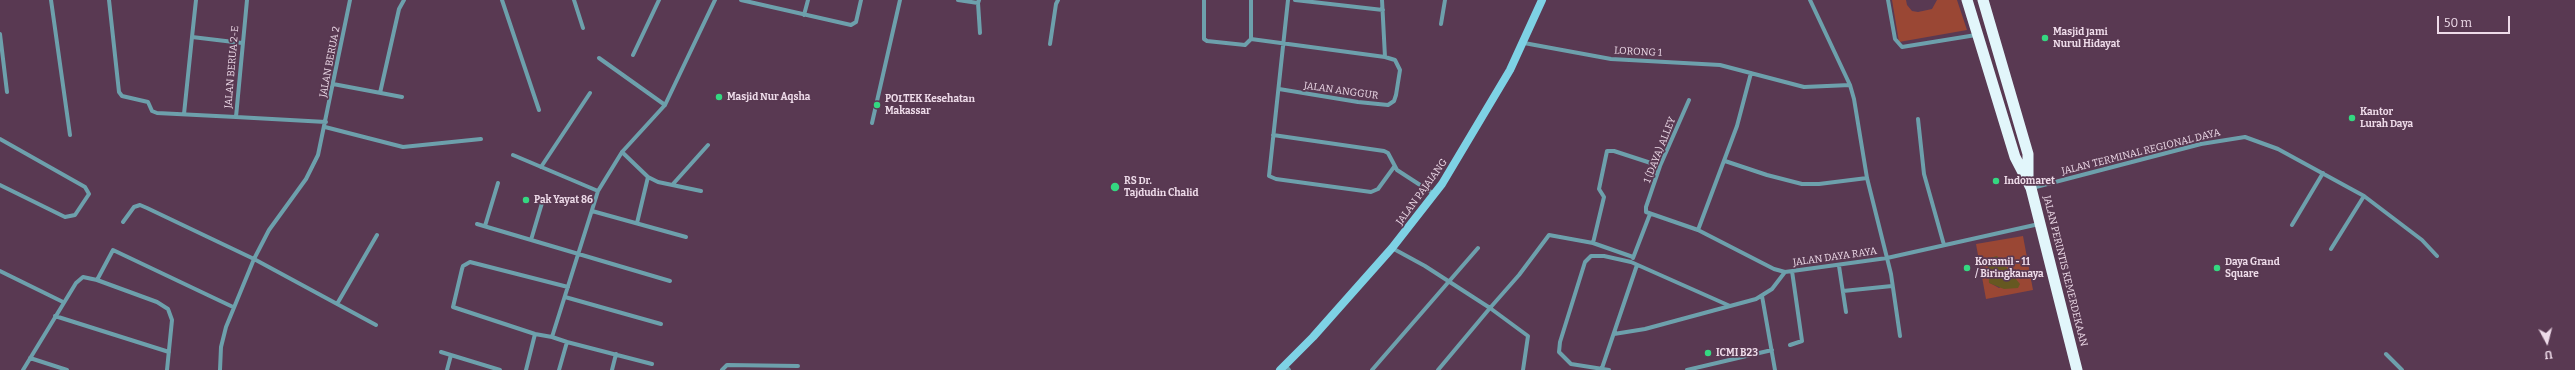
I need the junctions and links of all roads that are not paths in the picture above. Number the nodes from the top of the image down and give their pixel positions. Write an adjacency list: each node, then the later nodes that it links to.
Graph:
1 (52, 0): 63 (street)
2 (109, 0): 57 (street)
3 (196, 0): 37 (street)
4 (247, 0): 39 (street, JALAN BERUA 2-E)
5 (350, 0): 47 (street, JALAN BERUA 2)
6 (404, 0): 51 (street)
7 (502, 0): 56 (street)
8 (574, 0): 33 (street)
9 (659, 0): 43 (street)
10 (715, 0): 55 (street)
11 (741, 0): 31 (street)
12 (808, 0): 31 (street)
13 (861, 0): 31 (street)
14 (900, 0): 61 (street)
15 (958, 0): 28 (street)
16 (1058, 0): 41 (street)
17 (1204, 0): 38 (street)
18 (1251, 0): 38 (street)
19 (1288, 0): 42 (street)
20 (1295, 0): 29 (street)
21 (1382, 0): 30 (street)
22 (1445, 0): 32 (street)
23 (1542, 0): 40 (main road, JALAN PAJAIANG)
24 (1810, 0): 48 (street)
25 (1888, 0): 36 (street)
26 (1966, 0): 36 (highway, JALAN PERINTIS KEMERDEKAAN)
27 (1982, 0): 79 (highway, JALAN PERINTIS KEMERDEKAAN)
28 (979, 2): 34 (street)
29 (1333, 2): 30 (street)
30 (1383, 10): 44 (street)
31 (804, 15)
32 (1441, 24)
33 (583, 28)
34 (980, 33)
35 (0, 34): 50 (street)
36 (1978, 34): 79 (highway, JALAN PERINTIS KEMERDEKAAN)
37 (192, 37): 39 (street); 57 (street)
38 (1251, 38): 42 (street)
39 (242, 43): 58 (street, JALAN BERUA 2-E)
40 (1524, 43): 46 (street, LORONG 1); 83 (main road, JALAN PAJAIANG)
41 (1050, 44)
42 (1283, 44): 44 (street); 49 (street)
43 (633, 55)
44 (1384, 57): 49 (street, JALAN ANGGUR)
45 (599, 58): 55 (street)
46 (1751, 73): 48 (street, LORONG 1); 70 (street)
47 (333, 84): 51 (street); 60 (street, JALAN BERUA 2)
48 (1850, 86): 76 (street)
49 (1279, 89): 64 (street)
50 (7, 92)
51 (380, 93): 53 (street)
52 (590, 93): 72 (street)
53 (402, 97)
54 (1689, 100): 71 (street, 1 (DAYA) ALLEY)
55 (665, 105): 68 (street)
56 (539, 110)
57 (184, 114): 58 (street)
58 (236, 116): 60 (street, JALAN BERUA 2-E)
59 (1918, 119): 99 (street)
60 (326, 122): 62 (street, JALAN BERUA 2)
61 (872, 123)
62 (325, 127): 66 (street); 107 (street, JALAN BERUA 2)
63 (70, 135)
64 (1273, 135): 73 (street); 73 (street)
65 (0, 139): 80 (street)
66 (481, 139)
67 (708, 145): 78 (street)
68 (622, 152): 75 (street); 81 (street)
69 (513, 155): 72 (street)
70 (1725, 161): 76 (street); 94 (street)
71 (1660, 166): 87 (street, 1 (DAYA) ALLEY); 98 (street)
72 (541, 167): 81 (street)
73 (1394, 167): 83 (street)
74 (2323, 173): 79 (street, JALAN TERMINAL REGIONAL DAYA); 84 (street, JALAN TERMINAL REGIONAL DAYA); 92 (street)
75 (648, 177): 78 (street); 89 (street)
76 (1868, 178): 106 (street)
77 (498, 183): 93 (street)
78 (673, 184): 82 (street)
79 (2029, 184): 91 (highway, JALAN PERINTIS KEMERDEKAAN)
80 (0, 185)
81 (598, 191): 86 (street)
82 (701, 191)
83 (1434, 194): 100 (main road, JALAN PAJAIANG)
84 (2364, 196): 102 (street); 104 (street, JALAN TERMINAL REGIONAL DAYA)
85 (542, 203): 97 (street)
86 (592, 211): 89 (street); 103 (street)
87 (1650, 214): 94 (street, JALAN DAYA RAYA); 105 (street)
88 (124, 222): 107 (street)
89 (637, 223): 96 (street)
90 (477, 224): 93 (street)
91 (2040, 224): 99 (street, JALAN DAYA RAYA); 164 (highway, JALAN PERINTIS KEMERDEKAAN)
92 (2292, 225)
93 (485, 226): 97 (street)
94 (1698, 230): 113 (street, JALAN DAYA RAYA)
95 (377, 235): 123 (street)
96 (686, 237)
97 (531, 240): 103 (street)
98 (1593, 243): 105 (street); 126 (street)
99 (1944, 245): 106 (street, JALAN DAYA RAYA)
100 (1392, 248): 116 (street); 146 (main road, JALAN PAJAIANG)
101 (1478, 248): 116 (street)
102 (2331, 249)
103 (579, 254): 115 (street); 118 (street)
104 (2436, 256)
105 (1633, 257): 108 (street)
106 (1887, 258): 110 (street, JALAN DAYA RAYA); 117 (street)
107 (254, 259): 123 (street); 125 (street, JALAN BERUA 2)
108 (1631, 262): 109 (street); 147 (street)
109 (1638, 265): 124 (street); 132 (street)
110 (1840, 266): 112 (street, JALAN DAYA RAYA); 119 (street)
111 (0, 271): 122 (street)
112 (1792, 271): 113 (street, JALAN DAYA RAYA); 136 (street)
113 (1785, 272): 120 (street)
114 (96, 280): 122 (street); 125 (street); 138 (street)
115 (670, 281)
116 (1447, 281): 126 (street); 158 (street)
117 (1892, 286): 119 (street); 133 (street)
118 (568, 287): 121 (street); 131 (street)
119 (1843, 291): 127 (street)
120 (1762, 296): 124 (street); 137 (street)
121 (565, 297): 129 (street); 134 (street)
122 (63, 302): 128 (street)
123 (337, 304): 130 (street)
124 (1730, 306): 132 (street)
125 (233, 307): 151 (street, JALAN BERUA 2)
126 (1490, 308): 159 (street); 160 (street)
127 (1846, 312)
128 (55, 316): 138 (street); 143 (street)
129 (661, 324)
130 (376, 325)
131 (535, 334): 134 (street); 154 (street)
132 (1614, 334): 147 (street)
133 (1900, 336)
134 (552, 337): 135 (street)
135 (568, 342): 141 (street); 155 (street)
136 (1790, 345)
137 (1772, 350): 162 (street); 163 (street)
138 (168, 352): 150 (street)
139 (441, 352): 140 (street)
140 (451, 354): 152 (street); 153 (street)
141 (616, 354): 144 (street); 156 (street)
142 (2386, 354): 165 (street)
143 (30, 358): 148 (street); 149 (street)
144 (652, 364)
145 (798, 366): 157 (street)
146 (1285, 368)
147 (1602, 368): 161 (street)
148 (23, 370)
149 (67, 370)
150 (167, 370)
151 (220, 370)
152 (447, 370)
153 (500, 370)
154 (526, 370)
155 (559, 370)
156 (612, 370)
157 (722, 370)
158 (1372, 370)
159 (1438, 370)
160 (1523, 370)
161 (1609, 370)
162 (1688, 370)
163 (1776, 370)
164 (2077, 370)
165 (2402, 370)

